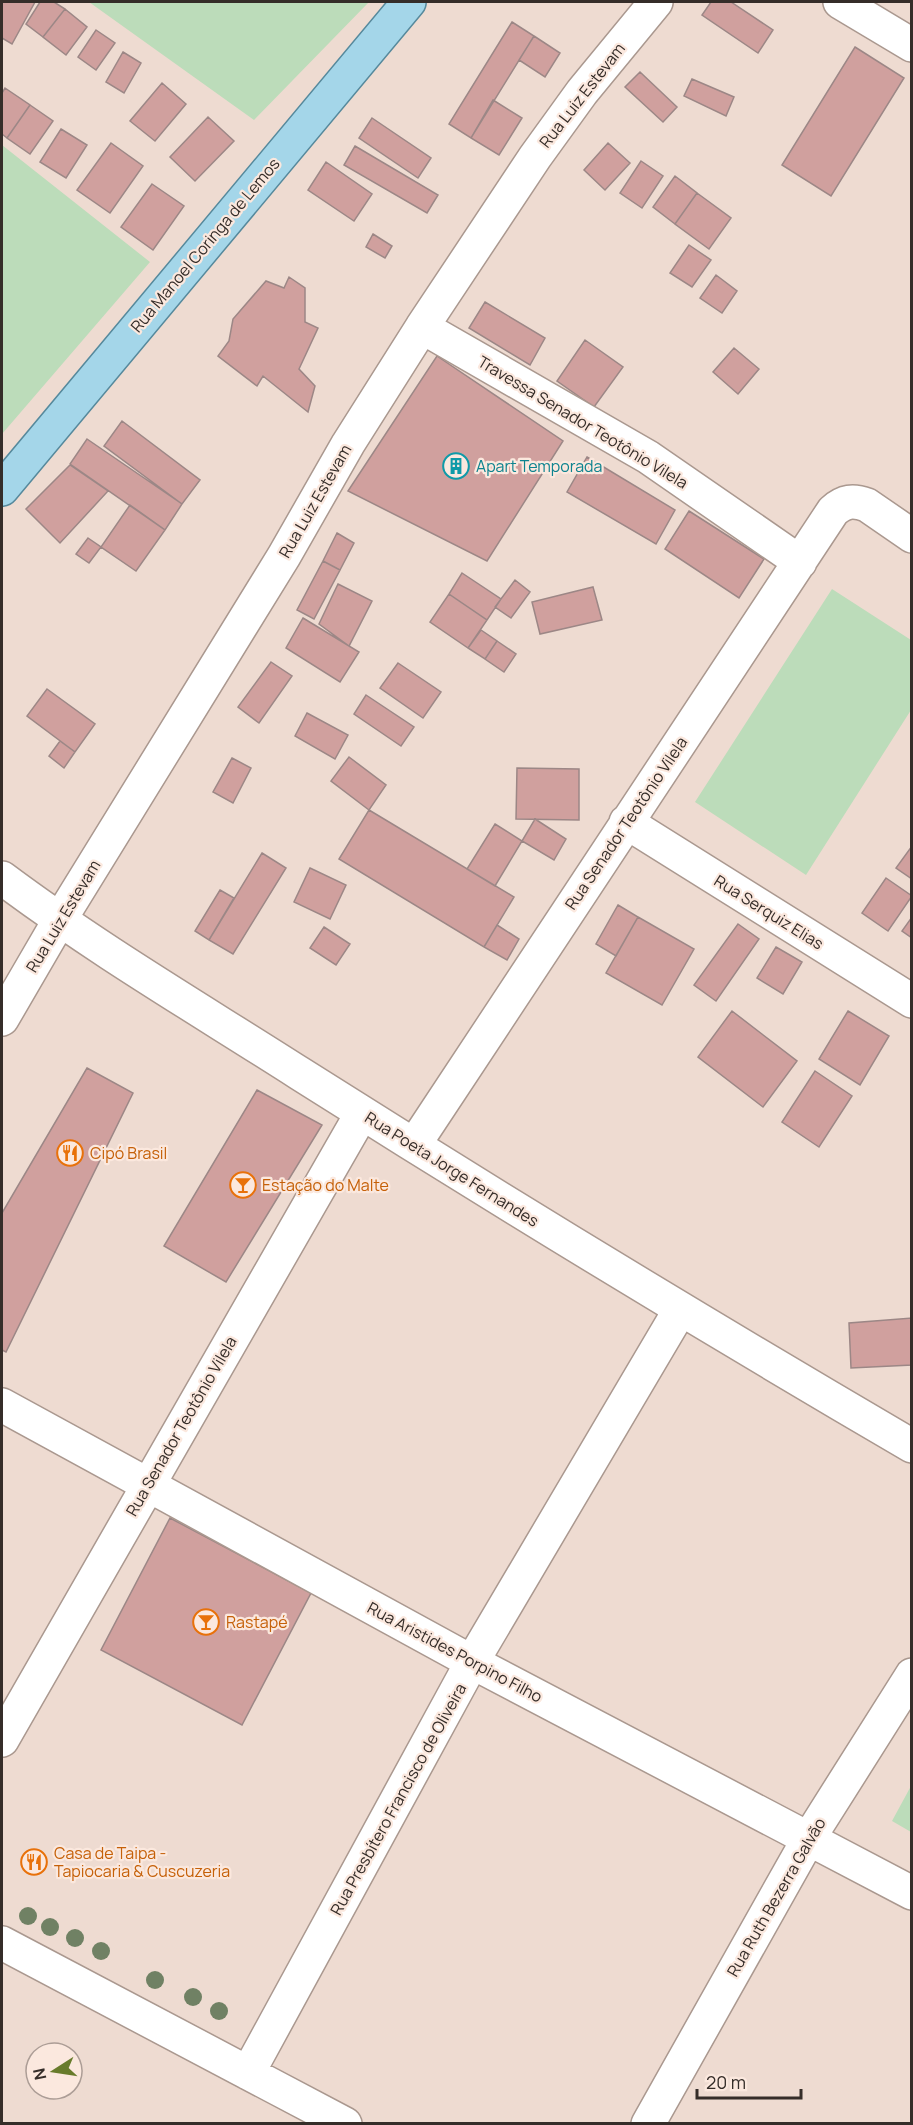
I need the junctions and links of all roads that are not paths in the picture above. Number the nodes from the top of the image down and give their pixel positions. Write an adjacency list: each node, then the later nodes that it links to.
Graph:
1 (409, 2): 6 (main road, Rua Manoel Coringa de Lemos)
2 (656, 2): 5 (street, Rua Luiz Estevam)
3 (840, 2): 4 (street)
4 (912, 45)
5 (422, 327): 8 (street, Travessa Senador Teotônio Vilela); 11 (street, Rua Luiz Estevam)
6 (2, 489)
7 (912, 536): 8 (street, Rua Senador Teotônio Vilela)
8 (800, 562): 9 (street, Rua Senador Teotônio Vilela)
9 (626, 822): 12 (street, Rua Serquiz Elias); 15 (street, Rua Senador Teotônio Vilela)
10 (2, 878): 11 (street, Rua Poeta Jorge Fernandes)
11 (59, 921): 13 (street, Rua Luiz Estevam); 14 (street, Rua Poeta Jorge Fernandes)
12 (912, 1002)
13 (2, 1019)
14 (362, 1113): 15 (street, Rua Poeta Jorge Fernandes); 19 (street, Rua Senador Teotônio Vilela)
15 (414, 1145): 16 (street, Rua Poeta Jorge Fernandes)
16 (680, 1310): 18 (street, Rua Poeta Jorge Fernandes); 20 (street, Rua Presbítero Francisco de Oliveira)
17 (2, 1404): 19 (street, Rua Aristides Porpino Filho)
18 (912, 1446)
19 (147, 1485): 20 (street, Rua Aristides Porpino Filho); 22 (street, Rua Senador Teotônio Vilela)
20 (472, 1662): 23 (street, Rua Aristides Porpino Filho); 26 (street, Rua Presbítero Francisco de Oliveira)
21 (912, 1675): 23 (street, Rua Ruth Bezerra Galvão)
22 (2, 1740)
23 (809, 1838): 24 (street, Rua Aristides Porpino Filho); 28 (street, Rua Ruth Bezerra Galvão)
24 (912, 1893)
25 (2, 1943): 26 (street)
26 (248, 2073): 27 (street)
27 (345, 2124)
28 (648, 2124)

